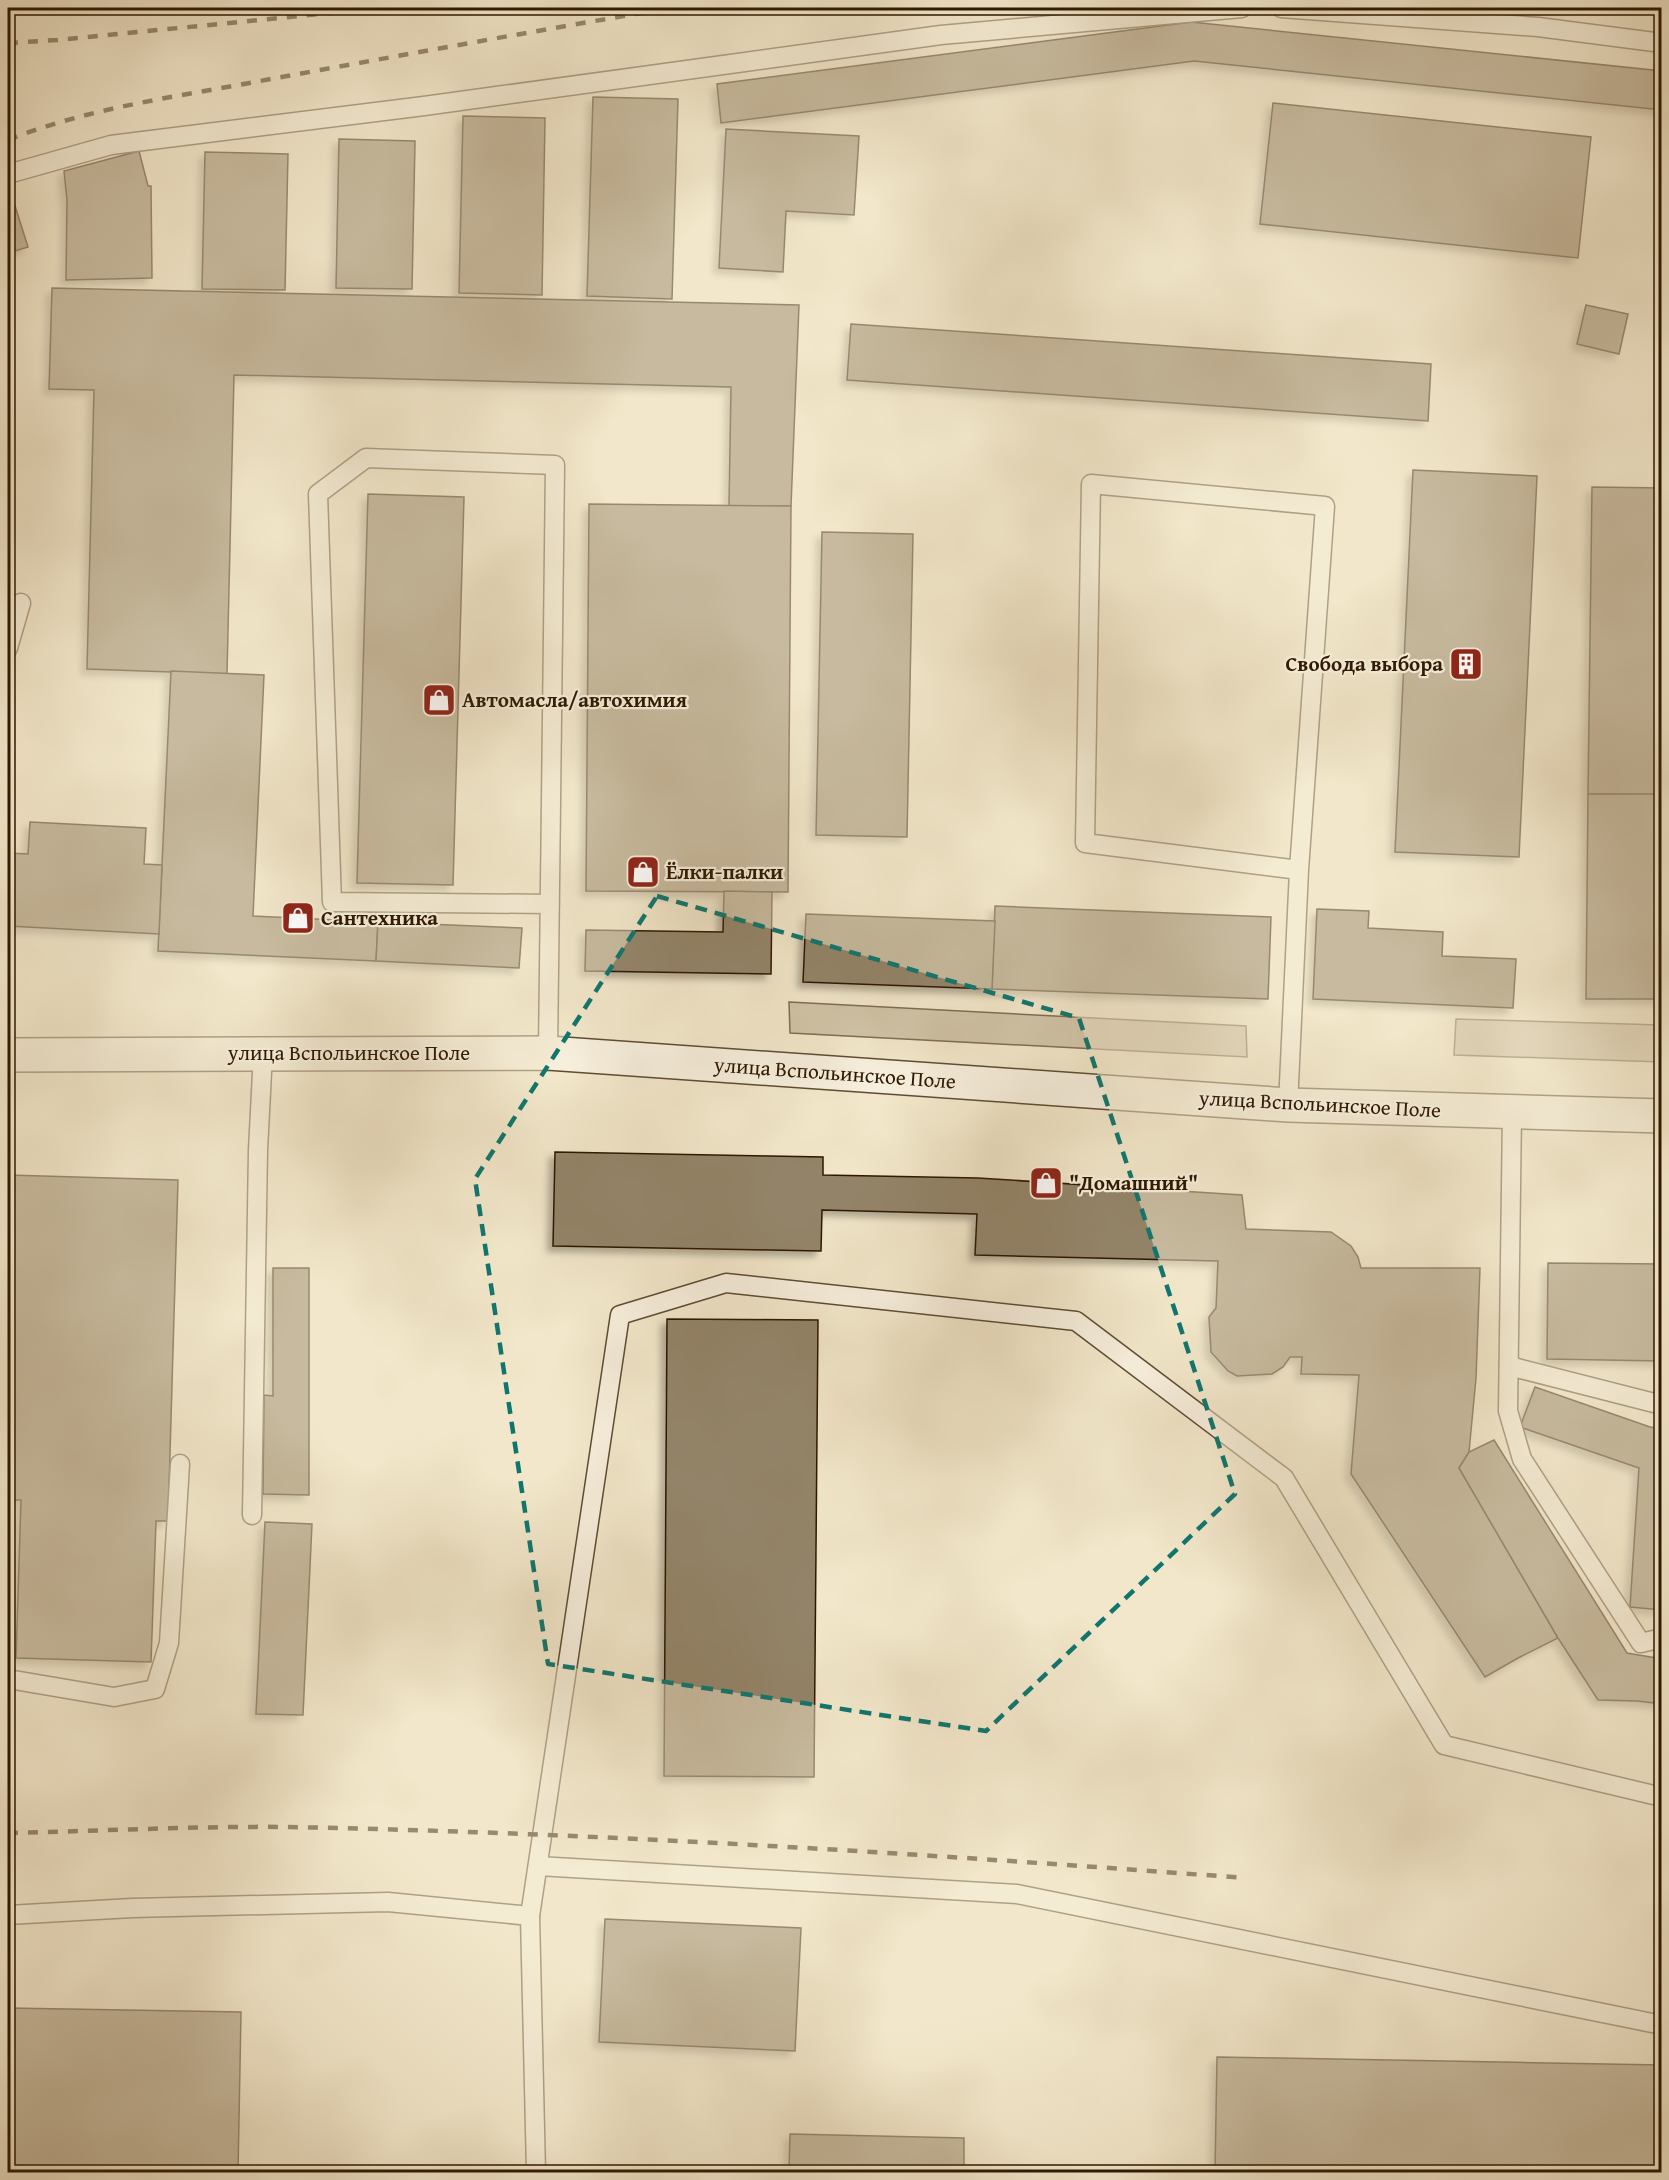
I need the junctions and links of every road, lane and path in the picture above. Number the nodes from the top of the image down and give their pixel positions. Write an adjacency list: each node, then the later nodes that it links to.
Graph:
1 (1242, 8): 4 (lane)
2 (1281, 8): 3 (lane)
3 (1662, 43)
4 (8, 174)
5 (21, 603): 6 (lane)
6 (8, 648)
7 (1299, 870): 7 (lane); 12 (lane)
8 (550, 904): 8 (lane); 10 (lane)
9 (263, 1053): 10 (street, улица Вспольинское Поле); 11 (street, улица Вспольинское Поле); 18 (lane)
10 (548, 1053): 12 (street, улица Вспольинское Поле)
11 (8, 1055)
12 (1288, 1105): 13 (street, улица Вспольинское Поле)
13 (1512, 1112): 14 (street, улица Вспольинское Поле); 15 (lane)
14 (1662, 1116)
15 (1509, 1366): 16 (lane); 19 (lane)
16 (1662, 1404)
17 (180, 1464): 20 (lane)
18 (252, 1515)
19 (1662, 1638)
20 (8, 1676)
21 (1662, 1797): 22 (lane)
22 (538, 1866): 24 (lane); 25 (lane)
23 (8, 1915): 24 (lane)
24 (530, 1916): 26 (lane)
25 (1662, 2025)
26 (536, 2172)

